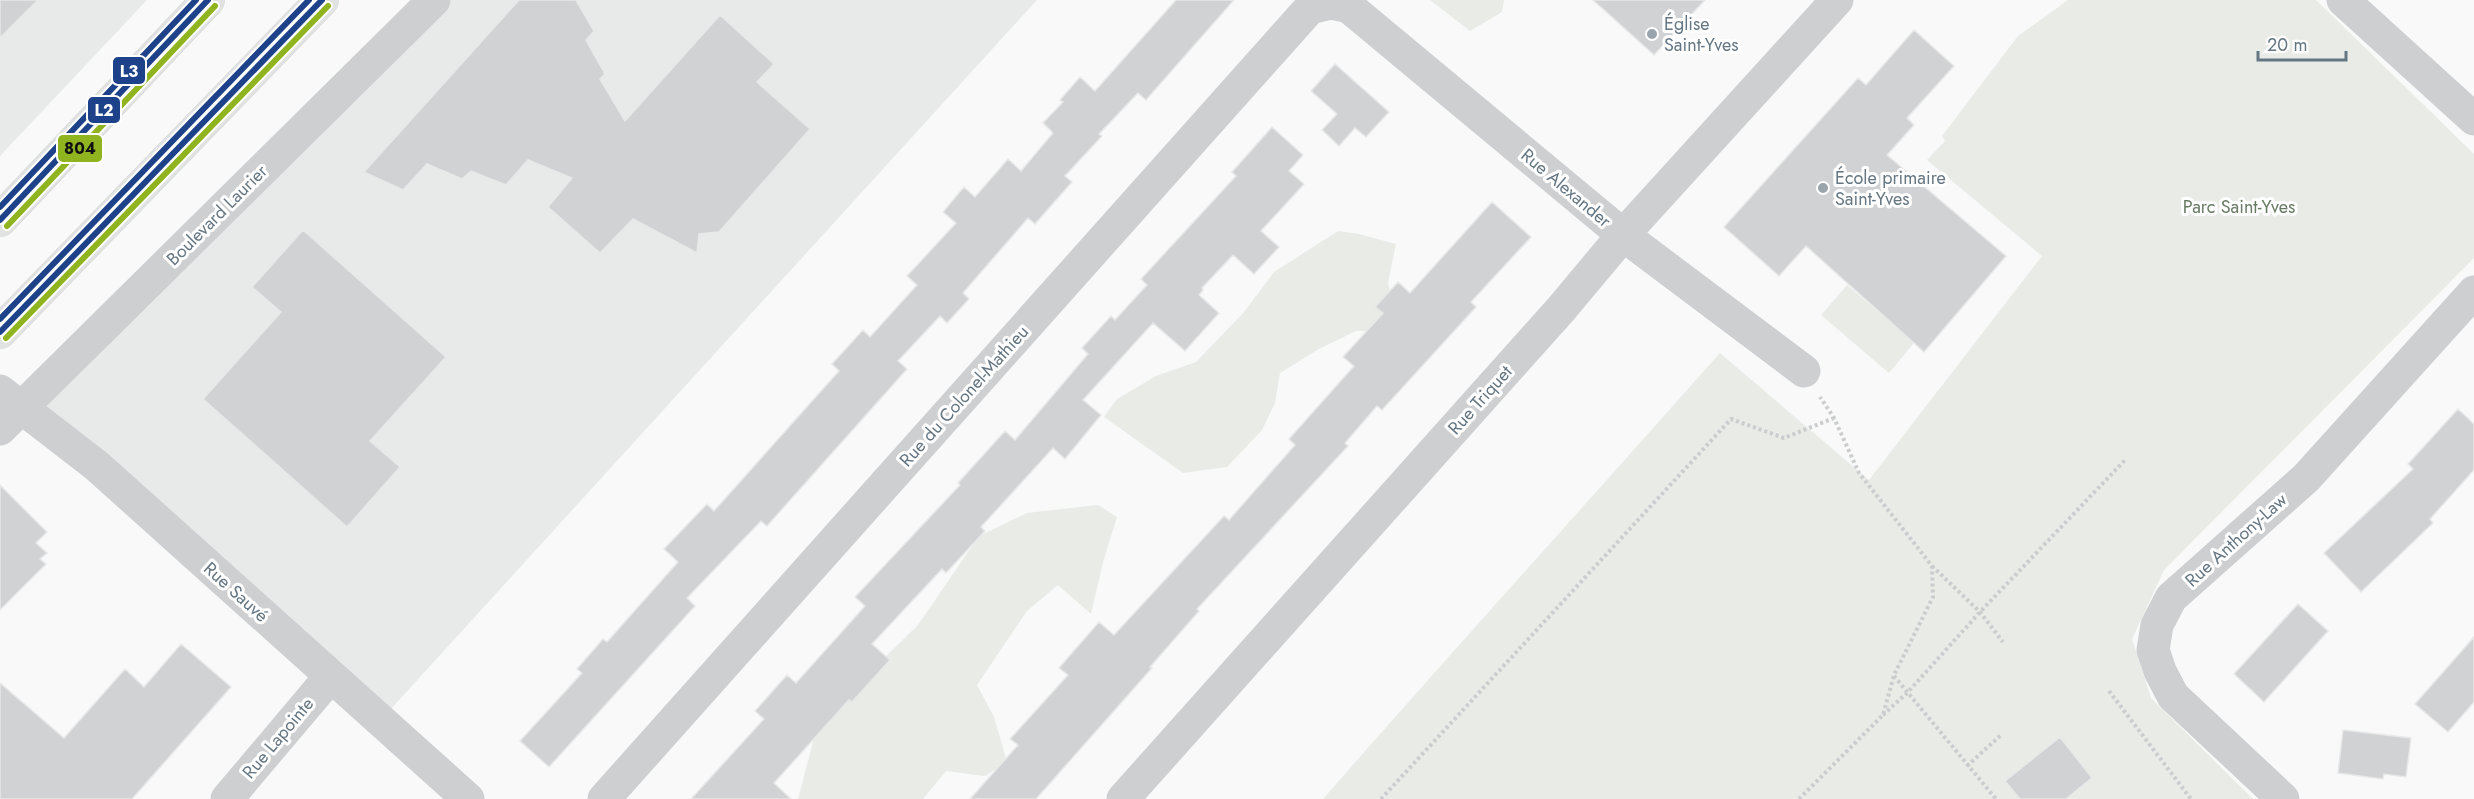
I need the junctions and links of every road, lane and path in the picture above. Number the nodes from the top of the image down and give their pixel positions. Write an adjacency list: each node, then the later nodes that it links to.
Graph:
1 (208, 0): 8 (main road)
2 (322, 0): 11 (main road)
3 (434, 0): 13 (street, Boulevard Laurier)
4 (1837, 0): 9 (street, Rue Triquet)
5 (2343, 0): 7 (street)
6 (1331, 3): 9 (street, Rue Alexander); 28 (street, Rue du Colonel-Mathieu)
7 (2474, 118)
8 (0, 220)
9 (1623, 236): 12 (street, Rue Alexander); 29 (street, Rue Triquet)
10 (2474, 292): 34 (street, Rue Anthony-Law)
11 (0, 332)
12 (1804, 371): 14 (path)
13 (8, 409): 20 (street, Rue Sauvé)
14 (1834, 418): 16 (path); 30 (path)
15 (2126, 459): 17 (path)
16 (1932, 566): 17 (path); 19 (path)
17 (1980, 612): 18 (path); 22 (path)
18 (2003, 642)
19 (1894, 675): 22 (path); 23 (path)
20 (330, 677): 26 (street, Rue Lapointe); 27 (street, Rue Sauvé)
21 (2109, 691): 33 (path)
22 (1908, 692): 23 (path); 25 (path)
23 (1883, 715): 31 (path)
24 (2001, 735): 25 (path)
25 (1967, 766): 32 (path)
26 (227, 799)
27 (468, 799)
28 (604, 799)
29 (1123, 799)
30 (1381, 799)
31 (1799, 799)
32 (1996, 799)
33 (2191, 799)
34 (2283, 799)

